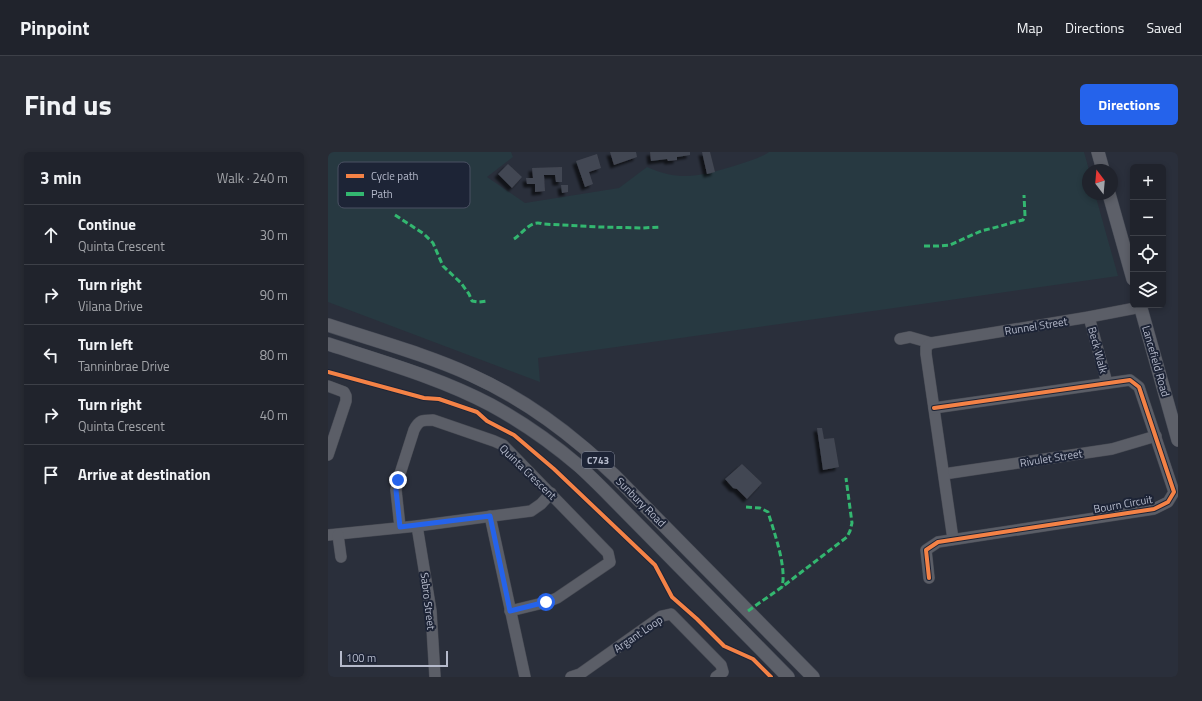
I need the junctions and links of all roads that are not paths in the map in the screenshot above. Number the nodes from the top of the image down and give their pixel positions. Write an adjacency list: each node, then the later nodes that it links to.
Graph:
1 (1098, 152): 2 (main road)
2 (1101, 164)
3 (1111, 200): 4 (main road)
4 (1131, 272)
5 (1131, 308): 7 (street, Runnel Street)
6 (1141, 308): 16 (main road, Lancefield Road)
7 (1089, 317): 10 (street, Runnel Street); 12 (street, Beck Walk)
8 (328, 325): 33 (main road, Sunbury Road / C743)
9 (900, 339): 10 (street, Runnel Street)
10 (931, 343): 14 (street)
11 (328, 344): 32 (main road, Sunbury Road / C743)
12 (1107, 382): 14 (street, Bourn Circuit); 15 (street, Bourn Circuit)
13 (328, 386): 17 (street)
14 (934, 408): 18 (street)
15 (1156, 436): 18 (street, Rivulet Street); 24 (street, Bourn Circuit)
16 (1178, 440)
17 (328, 455)
18 (944, 474): 24 (street)
19 (551, 494): 20 (street); 22 (street, Quinta Crescent); 27 (street, Quinta Crescent)
20 (490, 516): 21 (street); 27 (street)
21 (417, 526): 22 (street); 28 (street, Sabro Street)
22 (400, 527): 23 (street)
23 (333, 535): 25 (street)
24 (953, 539): 26 (street, Bourn Circuit)
25 (341, 557)
26 (929, 578)
27 (510, 611): 29 (street)
28 (435, 677)
29 (525, 677)
30 (572, 677): 31 (street, Argant Loop)
31 (716, 677)
32 (788, 677)
33 (813, 677)

